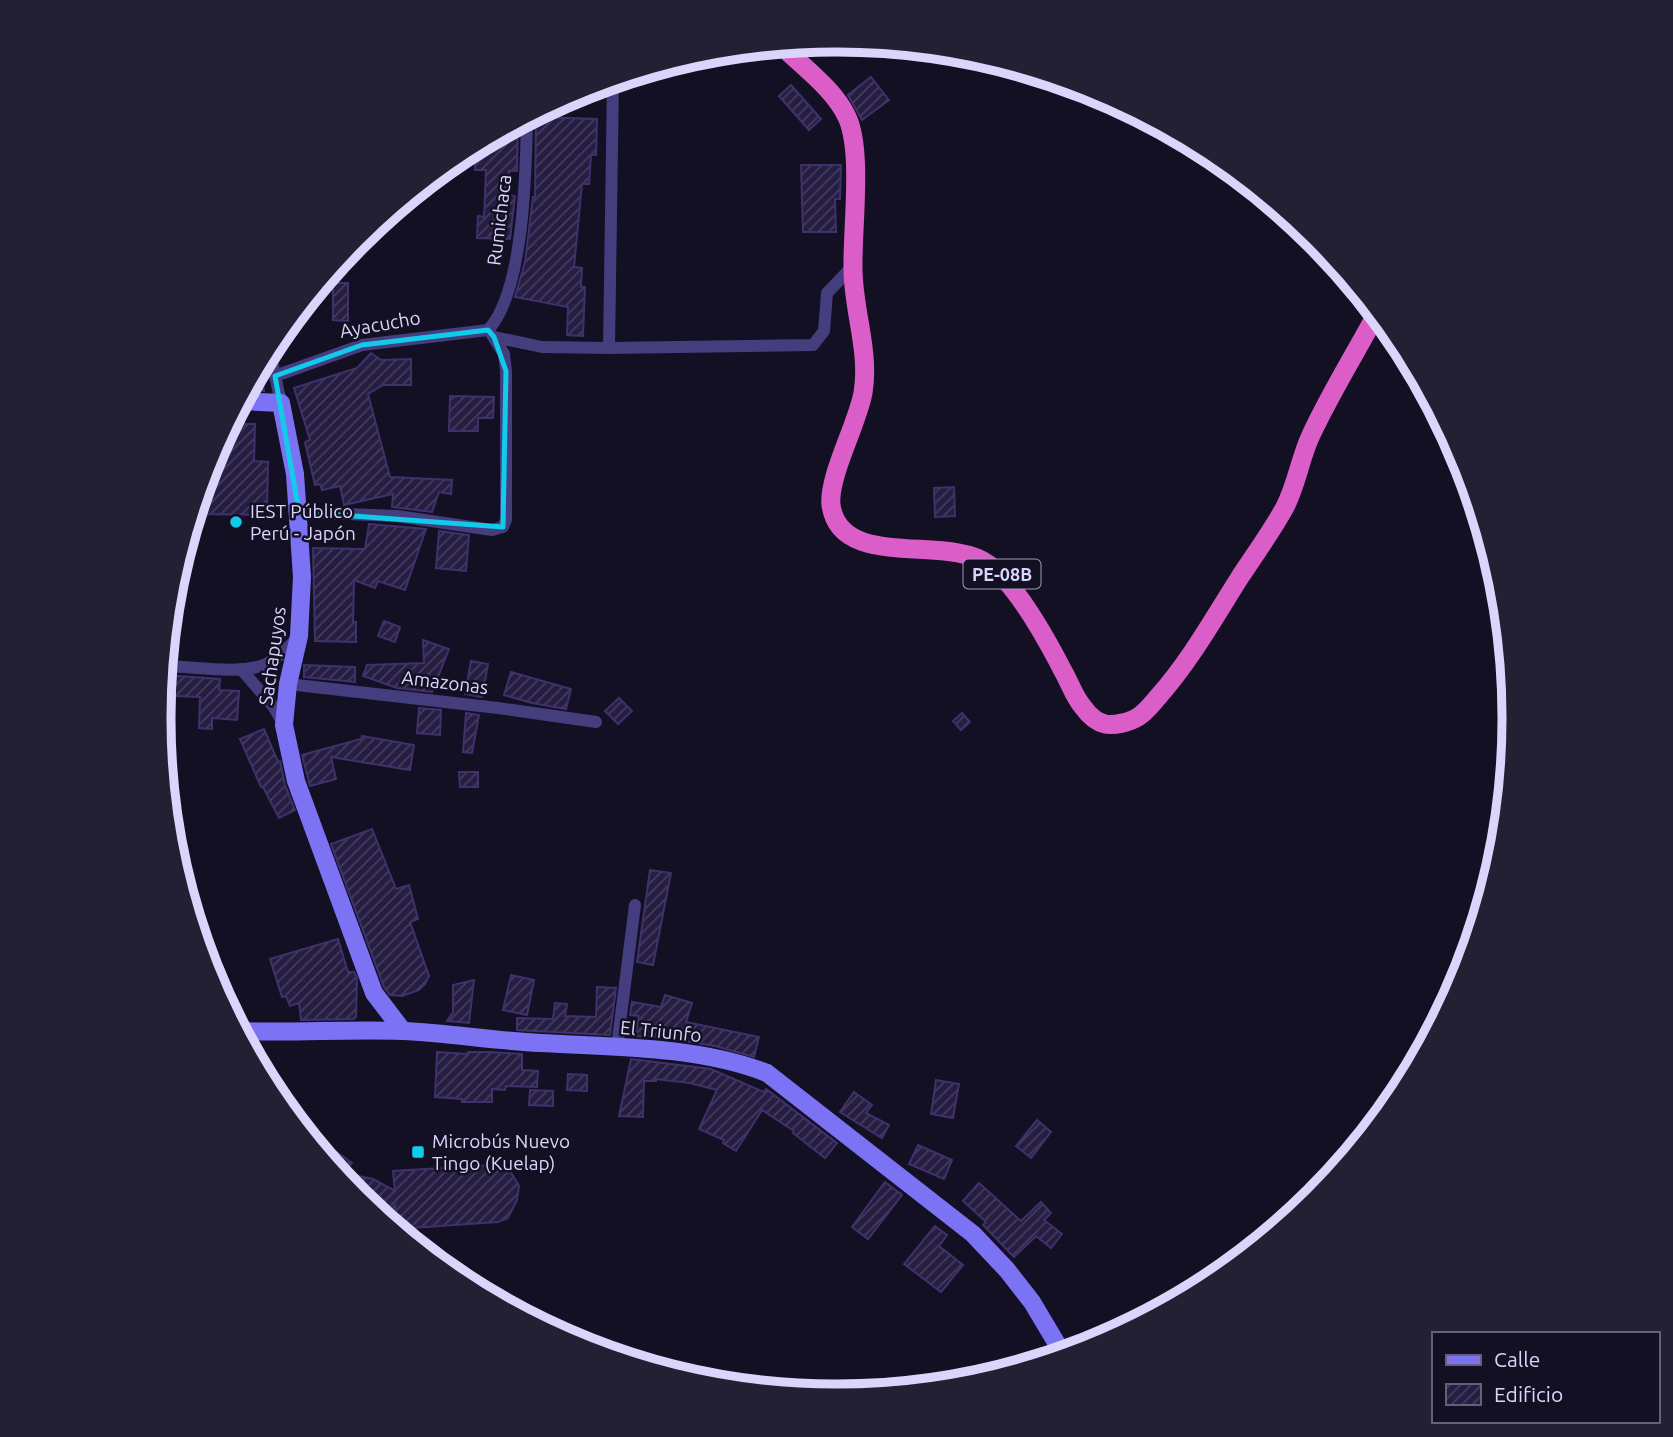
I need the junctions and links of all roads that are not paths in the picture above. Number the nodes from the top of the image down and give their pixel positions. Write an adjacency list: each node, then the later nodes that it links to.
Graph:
1 (791, 54): 4 (highway, PE-08B)
2 (613, 91): 7 (street)
3 (526, 130): 6 (street, Rumichaca)
4 (852, 267): 5 (highway, PE-08B); 7 (street, Ayacucho)
5 (1372, 323)
6 (492, 330): 7 (street, Ayacucho); 9 (street, Ayacucho); 12 (street)
7 (609, 348)
8 (273, 364): 9 (street, Sachapuyos)
9 (275, 376): 11 (street, Sachapuyos)
10 (251, 401): 11 (main road)
11 (281, 402): 12 (main road, Sachapuyos)
12 (299, 512): 13 (main road, Sachapuyos)
13 (299, 636): 15 (street); 16 (main road, Sachapuyos)
14 (173, 666): 15 (street)
15 (241, 669): 18 (street)
16 (288, 684): 17 (street, Amazonas); 18 (main road, Sachapuyos)
17 (596, 722)
18 (284, 725): 21 (main road, Sachapuyos)
19 (635, 905): 22 (street)
20 (249, 1031): 21 (main road, El Triunfo)
21 (403, 1031): 22 (main road, El Triunfo)
22 (617, 1047): 23 (main road, El Triunfo)
23 (1058, 1346)

